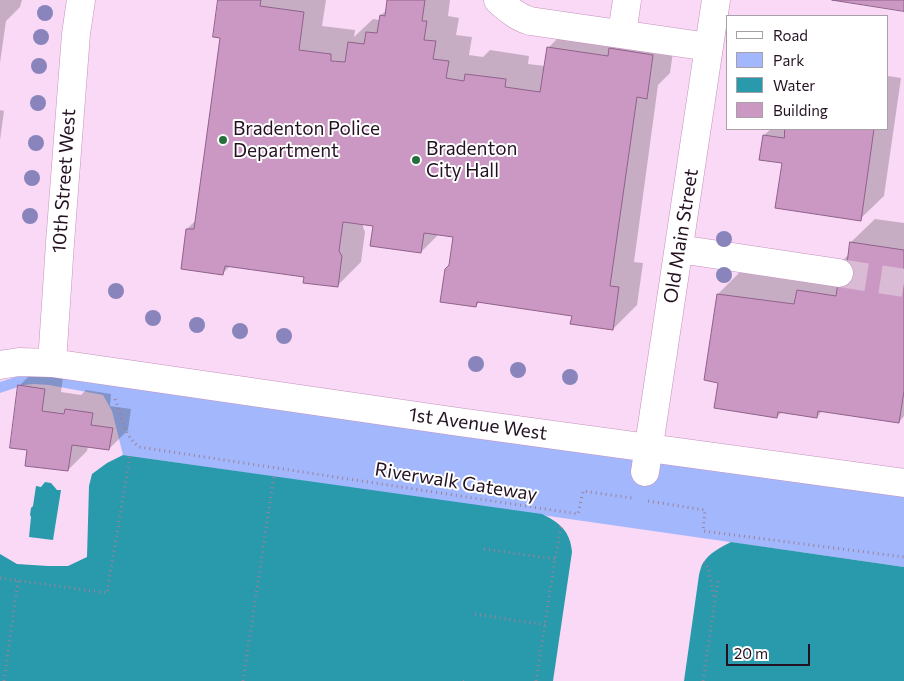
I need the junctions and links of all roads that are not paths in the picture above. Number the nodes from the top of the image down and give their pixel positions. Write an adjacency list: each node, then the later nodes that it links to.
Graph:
1 (81, 0): 9 (street, 10th Street West)
2 (498, 0): 5 (street)
3 (627, 0): 5 (street)
4 (716, 0): 6 (street, Old Main Street)
5 (622, 34): 6 (street)
6 (709, 47): 7 (street, Old Main Street)
7 (679, 250): 8 (street); 11 (street, Old Main Street)
8 (839, 273)
9 (52, 363): 10 (street, 1st Avenue West); 11 (street, 1st Avenue West)
10 (0, 364)
11 (647, 460): 12 (street, 1st Avenue West)
12 (904, 483)

